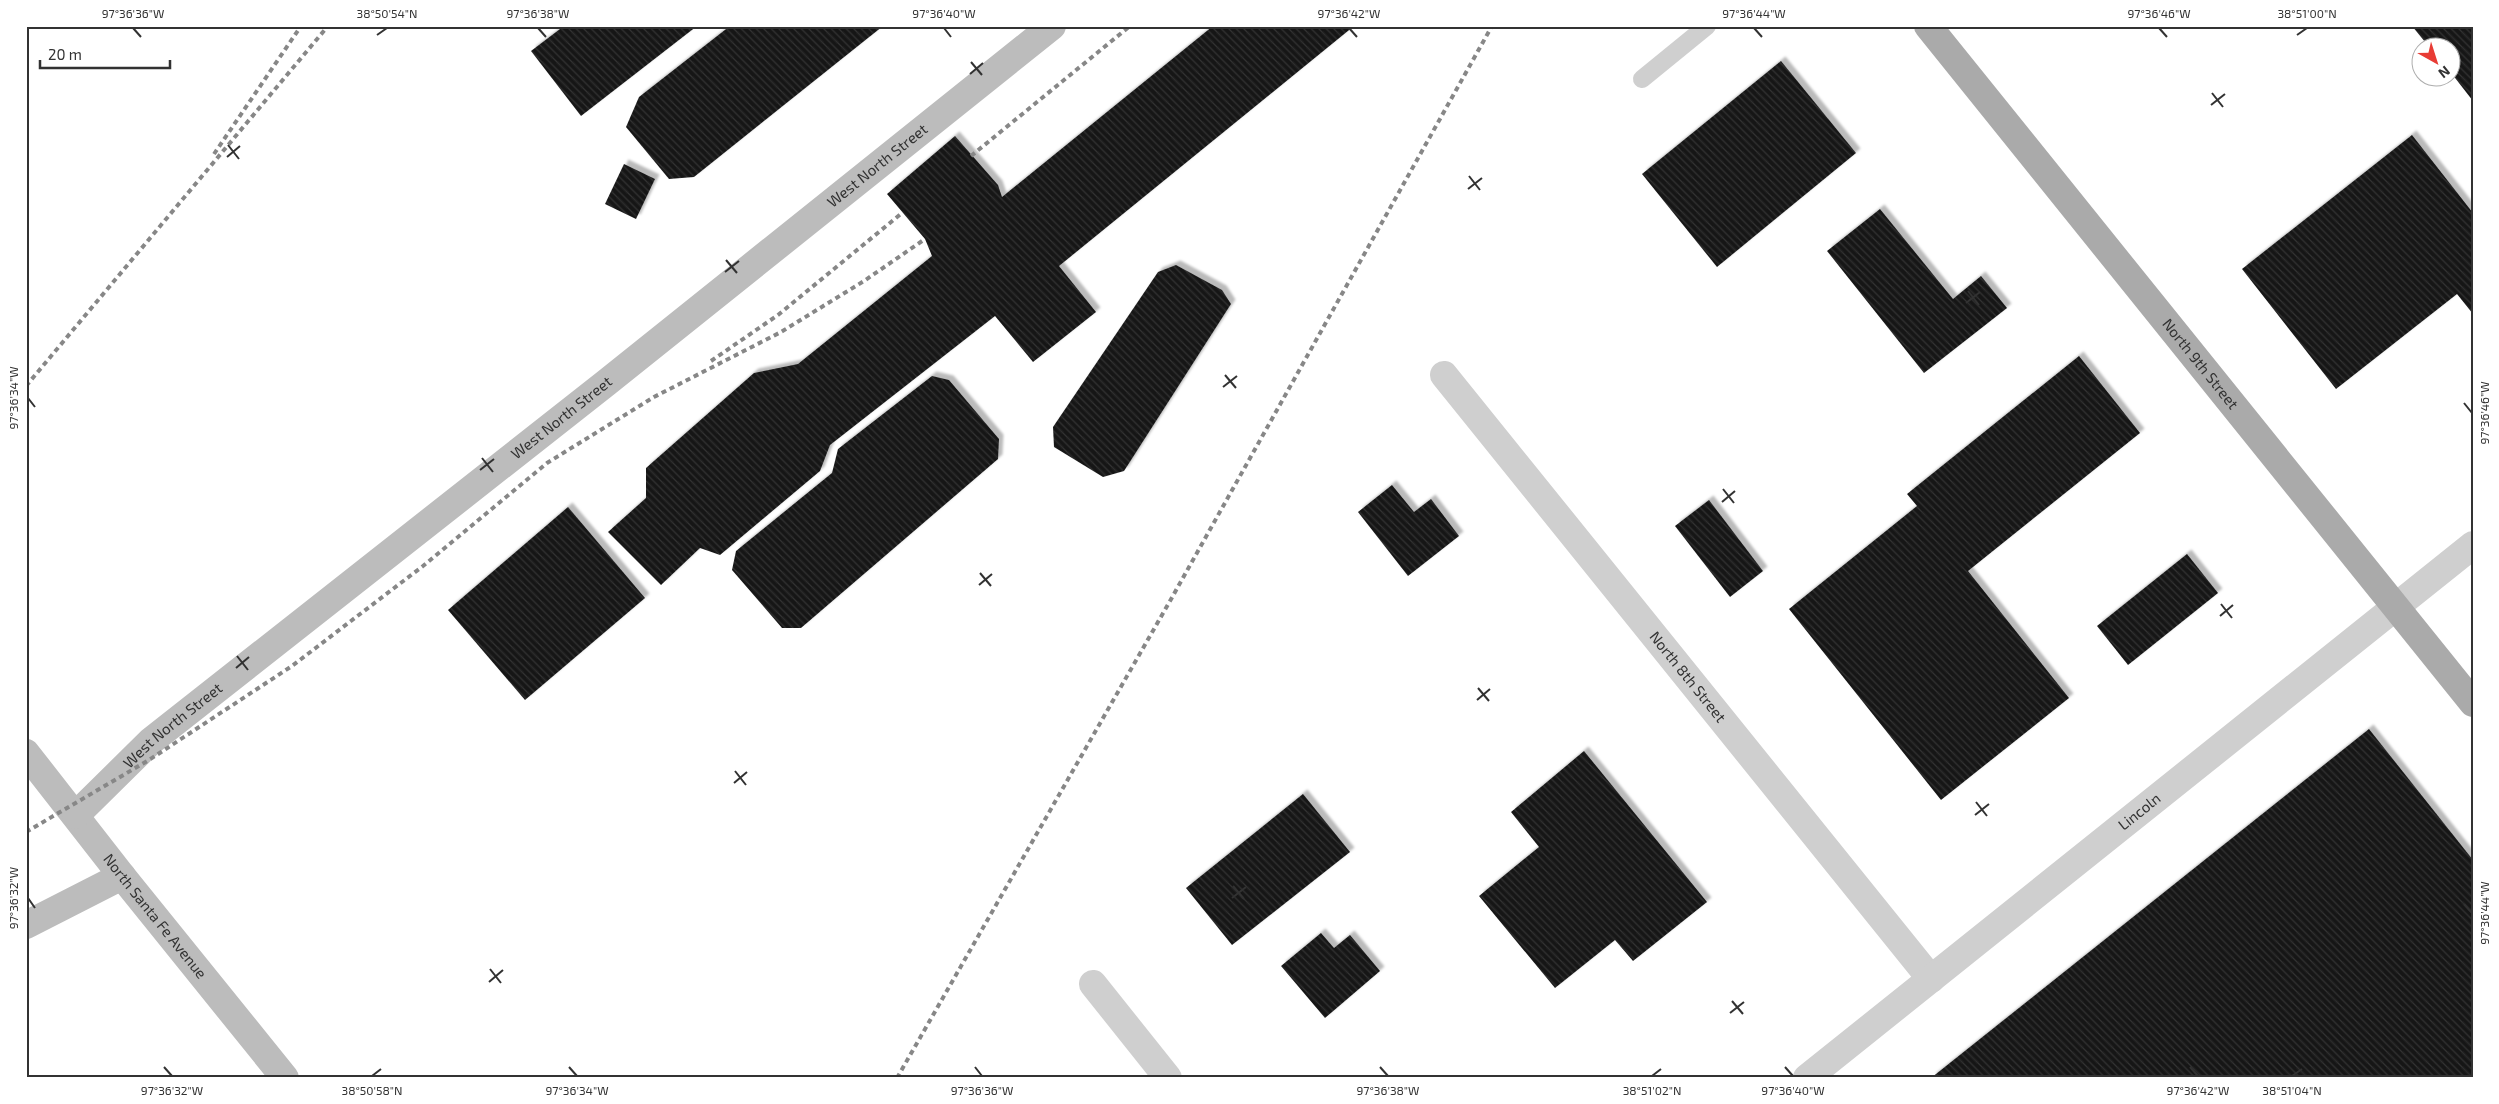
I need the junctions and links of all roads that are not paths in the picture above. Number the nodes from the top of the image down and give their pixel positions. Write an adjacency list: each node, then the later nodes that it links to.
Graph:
1 (1052, 26): 10 (street, West North Street)
2 (1707, 26): 4 (lane)
3 (1928, 26): 7 (main road, North 9th Street)
4 (1642, 79)
5 (1444, 375): 13 (street, North 8th Street)
6 (2473, 545): 7 (street, Lincoln)
7 (2395, 607): 8 (main road, North 9th Street); 13 (street, Lincoln)
8 (2473, 703)
9 (26, 753): 10 (street, North Santa Fe Avenue)
10 (76, 815): 11 (street, North Santa Fe Avenue)
11 (122, 876): 12 (street); 15 (street, North Santa Fe Avenue)
12 (26, 925)
13 (1931, 978): 17 (street, Lincoln)
14 (1093, 984): 16 (street)
15 (285, 1078)
16 (1168, 1078)
17 (1808, 1078)

